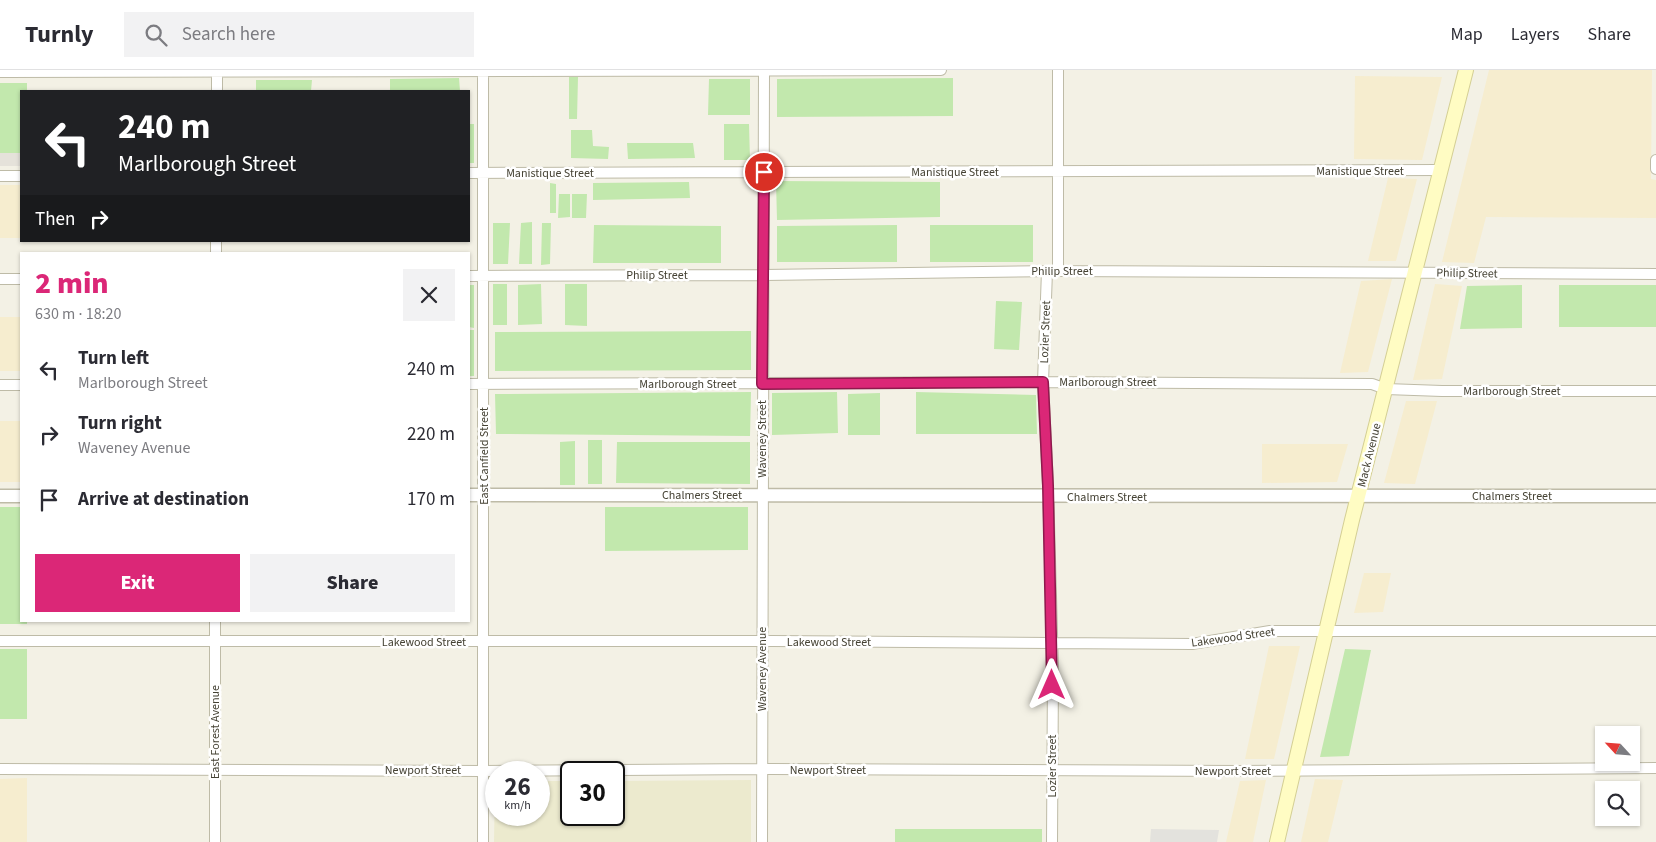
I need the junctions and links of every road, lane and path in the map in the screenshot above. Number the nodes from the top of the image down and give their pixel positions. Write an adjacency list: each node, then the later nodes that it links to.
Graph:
1 (217, 70): 2 (street); 7 (street); 8 (street)
2 (483, 70): 3 (street); 15 (street, East Canfield Street)
3 (764, 70): 4 (street); 13 (street)
4 (941, 70)
5 (1058, 70): 12 (street)
6 (1466, 70): 11 (main road, Mack Avenue)
7 (0, 72)
8 (216, 90)
9 (1656, 160): 10 (street)
10 (1656, 169)
11 (1441, 170): 12 (street, Manistique Street); 20 (main road, Mack Avenue)
12 (1058, 171): 13 (street, Manistique Street); 19 (street)
13 (764, 172): 15 (street, Manistique Street); 23 (street)
14 (470, 173): 15 (street, Manistique Street)
15 (484, 173): 22 (street, East Canfield Street)
16 (0, 176): 17 (street)
17 (20, 176)
18 (1047, 271): 19 (street, Philip Street); 23 (street, Philip Street); 27 (street, Lozier Street)
19 (1058, 271): 20 (street, Philip Street)
20 (1416, 272): 21 (street, Philip Street); 33 (main road, Mack Avenue)
21 (1656, 274)
22 (484, 275): 23 (street, Philip Street); 24 (street, Philip Street); 29 (street, East Canfield Street)
23 (764, 275): 30 (street)
24 (470, 276)
25 (0, 279): 26 (street)
26 (20, 279)
27 (1043, 382): 30 (street, Marlborough Street); 33 (street, Marlborough Street); 41 (street, Lozier Street)
28 (470, 384): 29 (street, Marlborough Street)
29 (484, 384): 30 (street, Marlborough Street); 36 (street, East Canfield Street)
30 (762, 384): 37 (street, Waveney Street)
31 (0, 385): 32 (street)
32 (20, 385)
33 (1386, 389): 34 (street, Marlborough Street); 42 (main road, Mack Avenue)
34 (1656, 391)
35 (470, 495): 36 (street, Chalmers Street)
36 (484, 495): 37 (street, Chalmers Street); 48 (street, East Canfield Street)
37 (762, 495): 41 (street, Chalmers Street); 49 (street, Waveney Avenue)
38 (0, 496): 39 (street)
39 (20, 496)
40 (1656, 496): 42 (street, Chalmers Street)
41 (1048, 497): 42 (street, Chalmers Street); 50 (street, Lozier Street)
42 (1358, 497): 45 (main road, Mack Avenue)
43 (216, 622): 47 (street, East Forest Avenue)
44 (1656, 631): 45 (street, Lakewood Street)
45 (1326, 632): 50 (street, Lakewood Street); 56 (main road, Mack Avenue)
46 (0, 641): 47 (street, Lakewood Street)
47 (216, 641): 48 (street, Lakewood Street); 54 (street, East Forest Avenue)
48 (484, 642): 49 (street, Lakewood Street); 55 (street, East Canfield Street)
49 (762, 642): 50 (street, Lakewood Street); 53 (street, Waveney Avenue)
50 (1052, 643): 57 (street, Lozier Street)
51 (1656, 768): 56 (street, Newport Street)
52 (0, 769): 54 (street, Newport Street)
53 (762, 769): 55 (street, Newport Street); 57 (street, Newport Street); 60 (street, Waveney Avenue)
54 (215, 770): 55 (street, Newport Street); 58 (street, East Forest Avenue)
55 (483, 771): 59 (street, East Canfield Street)
56 (1293, 771): 57 (street, Newport Street); 62 (main road, Mack Avenue)
57 (1052, 772): 61 (street, Lozier Street)
58 (214, 842)
59 (483, 842)
60 (762, 842)
61 (1052, 842)
62 (1277, 842)

